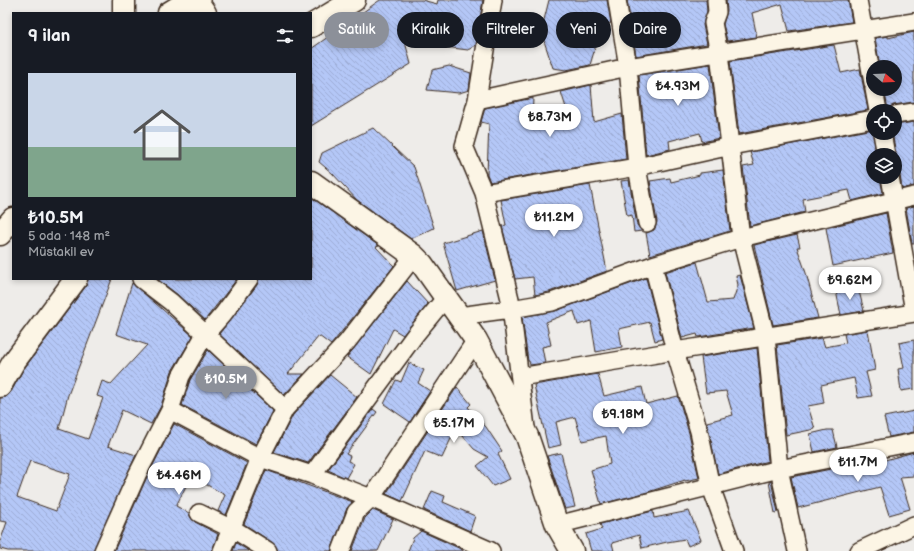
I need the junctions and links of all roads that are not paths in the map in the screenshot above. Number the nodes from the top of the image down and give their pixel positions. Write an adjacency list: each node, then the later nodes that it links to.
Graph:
1 (124, 0): 9 (street)
2 (190, 0): 10 (street)
3 (196, 0): 11 (street)
4 (354, 0): 13 (street)
5 (493, 0): 18 (street)
6 (617, 0): 17 (street)
7 (716, 0): 15 (street)
8 (858, 0): 14 (street)
9 (124, 12)
10 (171, 12)
11 (204, 12)
12 (914, 22): 14 (street)
13 (312, 25)
14 (864, 30): 15 (street); 16 (street)
15 (719, 53): 17 (street); 22 (street)
16 (869, 60)
17 (628, 67): 18 (street); 23 (street)
18 (477, 100): 26 (street)
19 (914, 112): 20 (street)
20 (902, 114)
21 (866, 120): 22 (street)
22 (731, 146): 23 (street); 32 (street)
23 (636, 167): 26 (street); 30 (street)
24 (312, 183): 33 (street)
25 (891, 184): 28 (street)
26 (484, 193): 39 (street)
27 (914, 196): 28 (street)
28 (894, 202): 32 (street); 40 (street)
29 (12, 220): 31 (street)
30 (647, 223)
31 (0, 234)
32 (741, 238): 34 (street); 43 (street)
33 (414, 256): 38 (street); 48 (street)
34 (653, 265): 39 (street); 45 (street)
35 (75, 280): 47 (street)
36 (143, 280): 42 (street)
37 (248, 280): 42 (street)
38 (446, 297): 41 (street); 54 (street)
39 (511, 310): 41 (street); 46 (street)
40 (914, 312): 43 (street)
41 (459, 316): 44 (street)
42 (204, 336): 48 (street); 49 (street)
43 (766, 337): 45 (street); 53 (street)
44 (476, 340): 50 (street); 56 (street)
45 (675, 351): 46 (street); 55 (street)
46 (520, 378): 50 (street)
47 (1, 382)
48 (285, 409): 52 (street)
49 (170, 410): 52 (street); 61 (street)
50 (527, 436): 58 (street)
51 (914, 442): 53 (street)
52 (260, 458): 54 (street); 60 (street)
53 (780, 470): 55 (street); 68 (street)
54 (312, 475): 56 (street)
55 (711, 488): 58 (street); 67 (street)
56 (371, 498): 64 (street); 65 (street)
57 (199, 512): 60 (street)
58 (557, 525): 66 (street)
59 (914, 525): 69 (street)
60 (231, 529): 62 (street); 63 (street)
61 (103, 551)
62 (222, 551)
63 (268, 551)
64 (341, 551)
65 (491, 551)
66 (572, 551)
67 (734, 551)
68 (797, 551)
69 (859, 551)

